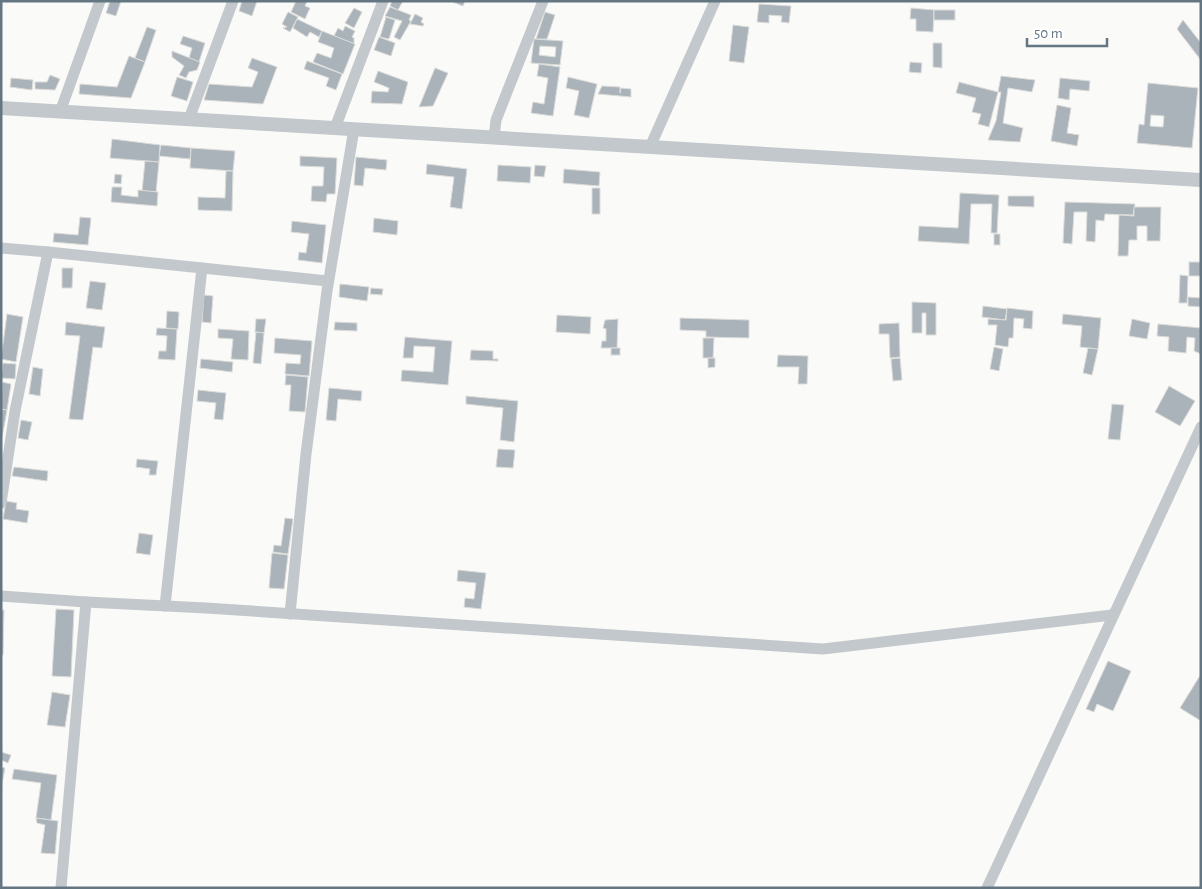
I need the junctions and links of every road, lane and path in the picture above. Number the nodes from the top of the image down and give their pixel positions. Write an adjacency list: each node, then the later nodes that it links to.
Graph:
1 (100, 1): 7 (street)
2 (233, 1): 8 (street)
3 (383, 1): 9 (street)
4 (543, 1): 11 (street)
5 (715, 1): 12 (street)
6 (1, 108): 7 (street)
7 (60, 112): 8 (street)
8 (188, 119): 9 (street)
9 (335, 128): 10 (street)
10 (354, 129): 11 (street); 17 (street)
11 (494, 138): 12 (street)
12 (650, 147): 13 (street)
13 (1201, 180)
14 (1, 248): 15 (street)
15 (48, 252): 16 (street); 19 (street)
16 (202, 268): 17 (street); 22 (street)
17 (328, 282): 23 (street)
18 (1201, 427): 24 (street)
19 (1, 503)
20 (1, 596): 21 (street)
21 (86, 602): 22 (street); 25 (street)
22 (165, 606): 23 (street)
23 (290, 614): 24 (street)
24 (1112, 615): 26 (street)
25 (61, 888)
26 (987, 888)

